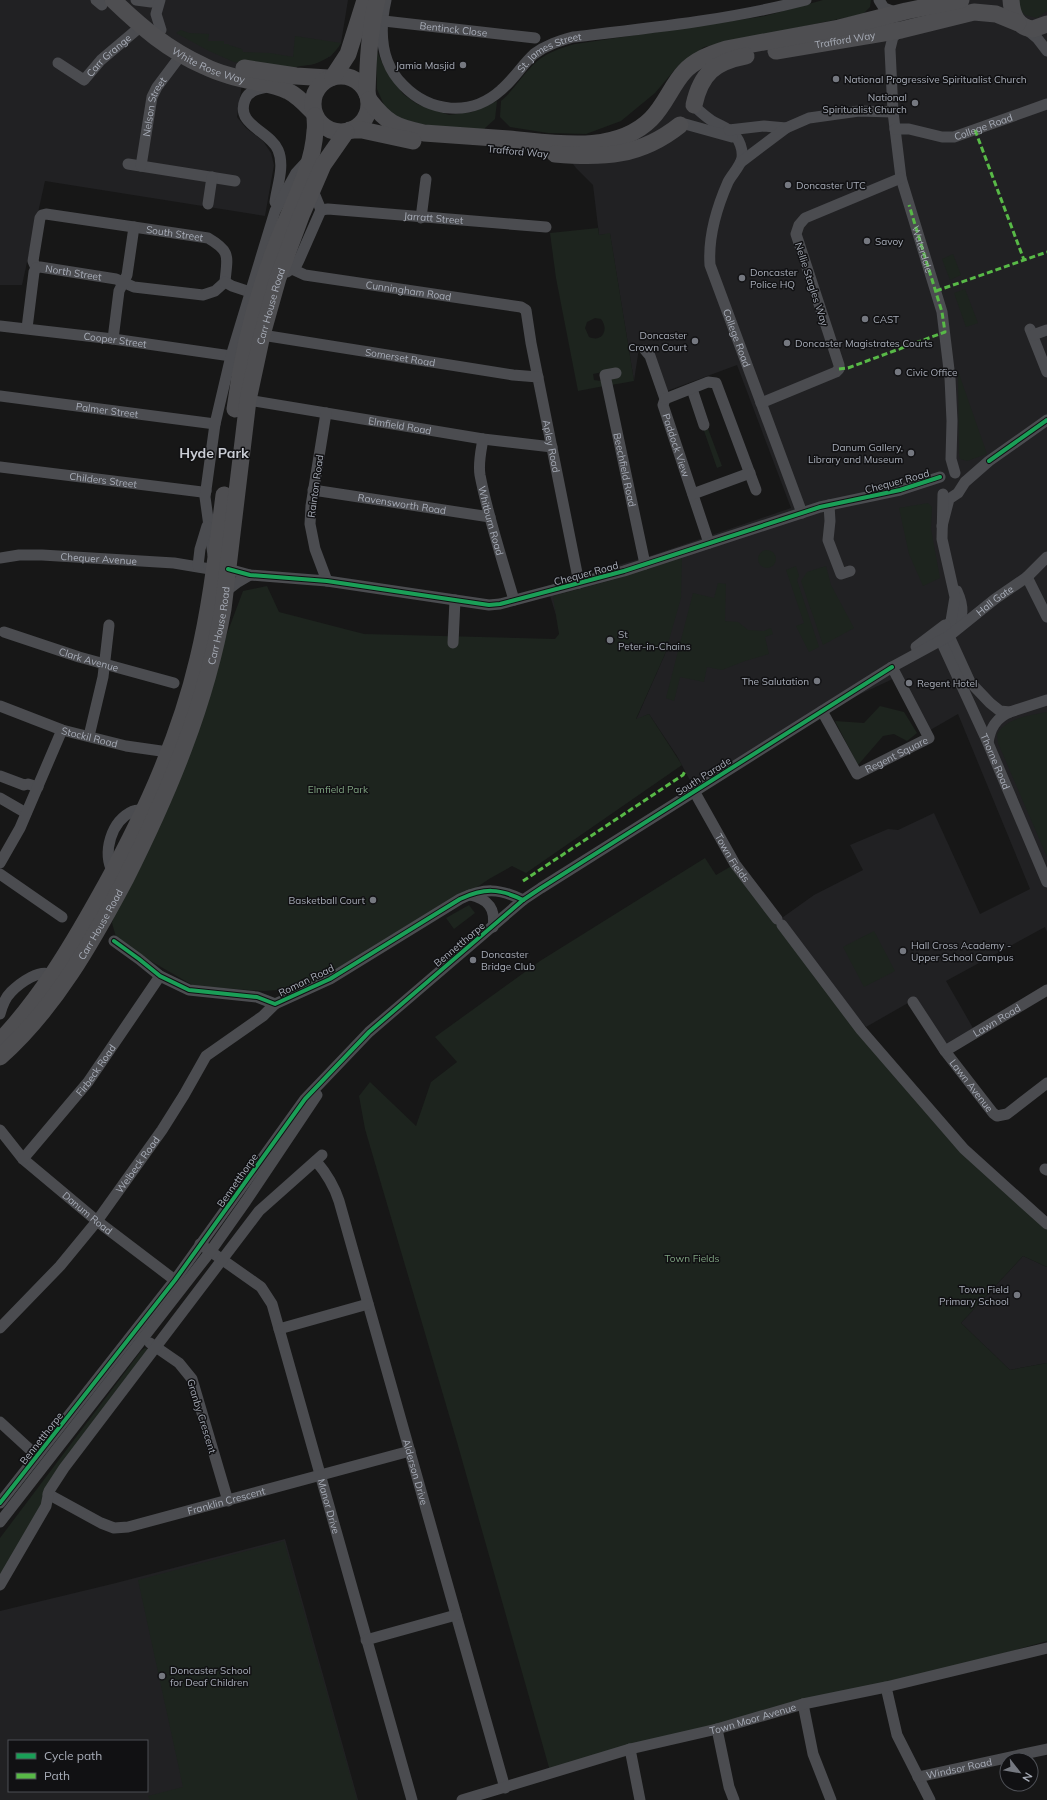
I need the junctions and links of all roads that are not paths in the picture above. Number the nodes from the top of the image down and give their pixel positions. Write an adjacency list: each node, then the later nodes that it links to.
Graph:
1 (129, 0): 17 (highway, White Rose Way)
2 (136, 0): 3 (street)
3 (160, 0): 17 (street)
4 (365, 0): 24 (highway)
5 (377, 0): 26 (highway)
6 (386, 0): 12 (street, St. James Street)
7 (806, 0): 12 (street, St. James Street)
8 (879, 0): 13 (street)
9 (961, 0): 13 (highway, Trafford Way)
10 (1011, 0): 15 (highway)
11 (104, 2): 16 (highway, White Rose Way)
12 (384, 21): 19 (street, Bentinck Close)
13 (899, 22): 15 (highway, Trafford Way); 18 (highway, Trafford Way); 20 (street, Waterdale); 27 (highway, Trafford Way)
14 (1047, 24): 15 (highway)
15 (1021, 25): 21 (street)
16 (140, 27): 22 (highway, White Rose Way); 23 (street, Carr Grange)
17 (161, 30): 24 (highway, White Rose Way)
18 (873, 34): 20 (street); 29 (highway, Trafford Way)
19 (536, 38)
20 (890, 49): 30 (street, Waterdale)
21 (1047, 50)
22 (181, 55): 25 (highway, White Rose Way); 41 (street, Nelson Street)
23 (58, 63)
24 (331, 78): 26 (highway); 31 (highway)
25 (274, 86): 31 (highway, White Rose Way); 42 (street)
26 (368, 97): 27 (highway, Trafford Way); 36 (highway)
27 (667, 100): 29 (highway); 32 (highway)
28 (1047, 104): 34 (street, College Road)
29 (694, 106): 32 (highway, Trafford Way); 35 (street)
30 (893, 112): 33 (street, College Road); 34 (street, Waterdale)
31 (314, 114): 36 (highway); 38 (highway, Carr House Road)
32 (682, 124): 36 (highway, Trafford Way); 37 (street)
33 (786, 128): 35 (street); 39 (street, College Road)
34 (895, 129): 45 (street, Waterdale)
35 (729, 130): 37 (street)
36 (348, 131): 48 (highway, Carr House Road)
37 (738, 140): 39 (street)
38 (309, 158): 43 (street); 105 (highway, Carr House Road)
39 (741, 162): 75 (street, College Road)
40 (128, 164): 41 (street)
41 (141, 166): 44 (street)
42 (280, 166): 43 (street); 51 (street)
43 (295, 175): 51 (street)
44 (212, 177): 47 (street); 49 (street)
45 (901, 178): 75 (street, Nellie Stagles Way); 82 (street, Waterdale)
46 (426, 179): 52 (street)
47 (235, 181)
48 (312, 188): 50 (street); 56 (highway, Carr House Road)
49 (208, 204)
50 (321, 210): 52 (street, Jarratt Street); 56 (street)
51 (275, 211): 59 (street)
52 (420, 218): 54 (street, Jarratt Street)
53 (134, 227): 55 (street, South Street); 57 (street, South Street); 58 (street, South Street)
54 (546, 227)
55 (36, 268): 57 (street, North Street); 62 (street, North Street)
56 (285, 274): 60 (street, Cunningham Road); 64 (highway, Carr House Road)
57 (124, 282): 58 (street, North Street); 65 (street)
58 (225, 282): 59 (street)
59 (250, 292): 67 (street)
60 (526, 310): 70 (street, Apley Road)
61 (0, 326): 62 (street, Cooper Street)
62 (27, 328): 65 (street, Cooper Street)
63 (1047, 330): 68 (street)
64 (262, 335): 70 (street, Somerset Road); 74 (highway, Carr House Road)
65 (113, 339): 67 (street, Cooper Street)
66 (645, 350): 73 (street, Paddock View)
67 (231, 356): 78 (street)
68 (1047, 372)
69 (606, 375): 103 (street, Beechfield Road)
70 (538, 376): 81 (street, Apley Road)
71 (692, 389): 73 (street); 79 (street); 85 (street)
72 (0, 396): 78 (street, Palmer Street)
73 (665, 399): 94 (street, Paddock View)
74 (248, 400): 76 (street, Elmfield Road); 105 (highway, Carr House Road)
75 (761, 403): 96 (street, College Road)
76 (326, 413): 80 (street, Elmfield Road); 88 (street, Rainton Road)
77 (1047, 420): 83 (street)
78 (215, 424): 91 (street)
79 (704, 425)
80 (483, 439): 81 (street, Elmfield Road); 97 (street, Whitburn Road)
81 (552, 447): 111 (street, Apley Road)
82 (951, 449): 86 (street, Waterdale); 87 (street, Waterdale)
83 (989, 461): 86 (street); 92 (street)
84 (0, 467): 91 (street, Childers Street)
85 (750, 473): 89 (street); 94 (street)
86 (956, 473): 87 (street); 92 (street)
87 (941, 475): 90 (street, Chequer Road); 93 (street)
88 (313, 490): 97 (street, Ravensworth Road); 109 (street, Rainton Road)
89 (756, 490)
90 (900, 490): 93 (street, Chequer Road); 95 (street, Chequer Road)
91 (206, 491): 98 (street)
92 (958, 491): 93 (street); 99 (street)
93 (941, 492): 99 (street)
94 (693, 494): 100 (street, Paddock View)
95 (829, 505): 96 (street, Chequer Road); 106 (street)
96 (802, 513): 100 (street, Chequer Road)
97 (490, 517): 114 (street, Whitburn Road)
98 (208, 525): 104 (street); 105 (street)
99 (942, 526): 110 (street)
100 (709, 543): 103 (street, Chequer Road)
101 (1047, 557): 108 (street, Hall Gate)
102 (0, 558): 104 (street, Chequer Avenue)
103 (645, 564): 111 (street, Chequer Road)
104 (198, 566): 105 (street, Chequer Avenue)
105 (219, 569): 107 (street, Chequer Road); 112 (highway, Carr House Road); 130 (highway, Carr House Road)
106 (850, 571)
107 (250, 575): 109 (street, Chequer Road); 112 (street)
108 (1027, 577): 115 (street); 118 (street, Hall Gate)
109 (327, 581): 113 (street, Chequer Road)
110 (952, 582): 118 (street); 118 (street)
111 (579, 583): 114 (street, Chequer Road)
112 (225, 592): 130 (highway, Carr House Road)
113 (455, 600): 114 (street, Chequer Road); 119 (street)
114 (514, 600)
115 (1047, 617)
116 (109, 625): 120 (street)
117 (4, 632): 120 (street, Clark Avenue)
118 (942, 635): 121 (street, South Parade); 126 (street); 129 (street, Thorne Road)
119 (453, 643)
120 (104, 663): 122 (street, Clark Avenue); 128 (street)
121 (892, 667): 125 (street, South Parade); 125 (street, Regent Square)
122 (174, 683)
123 (1047, 700): 126 (street)
124 (0, 706): 127 (street, Stockil Road)
125 (822, 711): 133 (street, South Parade)
126 (1010, 712): 129 (street)
127 (62, 730): 128 (street, Stockil Road); 132 (street)
128 (89, 736): 130 (street, Stockil Road)
129 (988, 743): 138 (street, Thorne Road)
130 (175, 753): 144 (highway, Carr House Road); 152 (highway, Carr House Road)
131 (0, 776): 132 (street)
132 (38, 787): 135 (street)
133 (694, 791): 140 (street, South Parade); 160 (street, Town Fields)
134 (0, 798): 135 (street)
135 (26, 813): 136 (street)
136 (0, 863)
137 (0, 874): 141 (street)
138 (1047, 882)
139 (470, 895): 140 (street, Roman Road); 142 (street); 148 (street, Roman Road)
140 (523, 900): 142 (street, Bennetthorpe)
141 (62, 916)
142 (493, 926): 153 (street, Bennetthorpe)
143 (114, 941): 145 (street, Roman Road)
144 (52, 975): 149 (street); 150 (highway, Carr House Road)
145 (160, 976): 148 (street, Roman Road); 156 (street, Firbeck Road)
146 (1047, 990): 151 (street, Lawn Road)
147 (913, 1002): 151 (street, Lawn Avenue)
148 (275, 1004): 159 (street, Welbeck Road)
149 (0, 1014)
150 (0, 1040)
151 (945, 1051): 154 (street, Lawn Avenue)
152 (0, 1057)
153 (330, 1074): 157 (street, Bennetthorpe); 161 (street, Bennetthorpe)
154 (1047, 1083)
155 (0, 1130): 156 (street, Danum Road)
156 (23, 1159): 159 (street, Danum Road)
157 (246, 1201): 158 (street, Bennetthorpe); 162 (street, Bennetthorpe)
158 (259, 1211): 163 (street); 165 (street, Alderson Drive)
159 (97, 1221): 164 (street, Danum Road); 166 (street, Welbeck Road)
160 (1047, 1224)
161 (200, 1244): 162 (street, Manor Drive); 164 (street, Bennetthorpe)
162 (210, 1252): 163 (street, Manor Drive); 164 (street, Bennetthorpe)
163 (222, 1261): 167 (street, Manor Drive); 169 (street)
164 (178, 1283): 168 (street, Bennetthorpe)
165 (368, 1304): 167 (street); 171 (street, Alderson Drive)
166 (0, 1328)
167 (279, 1328): 173 (street, Manor Drive)
168 (138, 1335): 169 (street, Granby Crescent); 172 (street, Bennetthorpe); 177 (street, Bennetthorpe)
169 (156, 1347): 174 (street); 175 (street, Granby Crescent)
170 (0, 1422): 172 (street)
171 (410, 1451): 173 (street, Franklin Crescent); 179 (street, Alderson Drive)
172 (37, 1456): 176 (street, Bennetthorpe)
173 (320, 1475): 175 (street, Franklin Crescent); 180 (street, Manor Drive)
174 (48, 1494): 175 (street, Franklin Crescent); 178 (street)
175 (228, 1502)
176 (0, 1503)
177 (0, 1522)
178 (0, 1585)
179 (456, 1615): 180 (street); 188 (street, Alderson Drive)
180 (366, 1640): 190 (street, Manor Drive)
181 (1047, 1648): 182 (street, Town Moor Avenue)
182 (886, 1687): 183 (street, Town Moor Avenue); 187 (street)
183 (803, 1704): 184 (street, Town Moor Avenue); 193 (street)
184 (717, 1729): 185 (street, Town Moor Avenue); 192 (street)
185 (630, 1749): 188 (street, Town Moor Avenue); 191 (street)
186 (1047, 1749): 187 (street, Windsor Road)
187 (918, 1777): 194 (street)
188 (505, 1788): 189 (street, Town Moor Avenue)
189 (467, 1799)
190 (412, 1800)
191 (640, 1800)
192 (734, 1800)
193 (831, 1800)
194 (930, 1800)

